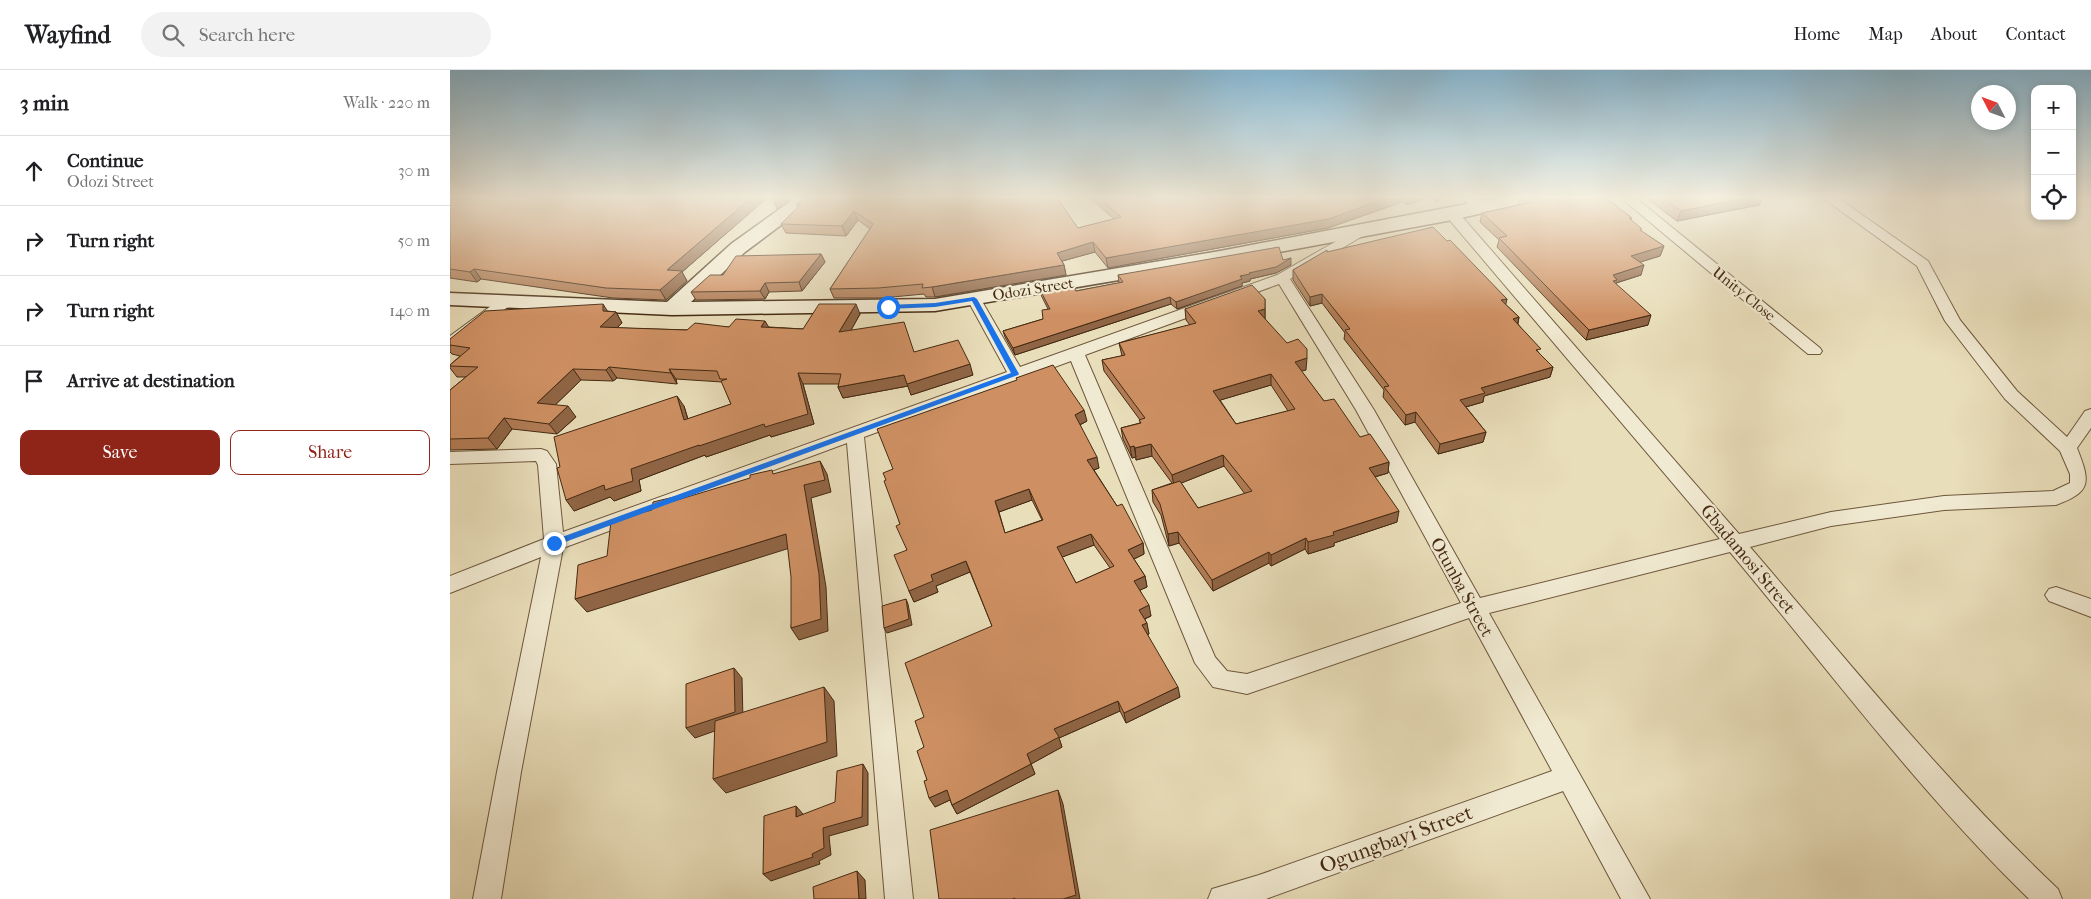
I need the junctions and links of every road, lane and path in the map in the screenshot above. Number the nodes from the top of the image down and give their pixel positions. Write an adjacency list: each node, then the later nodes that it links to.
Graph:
1 (755, 237): 12 (main road)
2 (1329, 237): 10 (main road, Odozi Street)
3 (1351, 237): 7 (street)
4 (1472, 237): 22 (street, Gbadamosi Street)
5 (1674, 237): 14 (street, Unity Close)
6 (1884, 237): 19 (street)
7 (1282, 278): 15 (street); 25 (street, Otunba Street)
8 (450, 290): 11 (main road)
9 (450, 299): 11 (main road)
10 (974, 299): 12 (main road, Odozi Street); 16 (street)
11 (504, 303): 12 (main road, Odozi Street); 13 (street)
12 (672, 309)
13 (450, 344)
14 (1814, 351)
15 (1076, 353): 16 (street); 25 (street)
16 (1016, 374): 18 (street)
17 (2091, 415): 19 (street)
18 (855, 434): 21 (street); 29 (street)
19 (2068, 448): 22 (street)
20 (450, 458): 21 (street)
21 (554, 543): 23 (street); 28 (street)
22 (1735, 543): 25 (street); 32 (street, Gbadamosi Street)
23 (450, 585)
24 (2056, 595): 26 (street)
25 (1473, 608): 27 (street, Otunba Street)
26 (2091, 608)
27 (1568, 777): 30 (street, Ogungbayi Street); 31 (street, Otunba Street)
28 (487, 899)
29 (899, 899)
30 (1222, 899)
31 (1636, 899)
32 (2048, 899)

